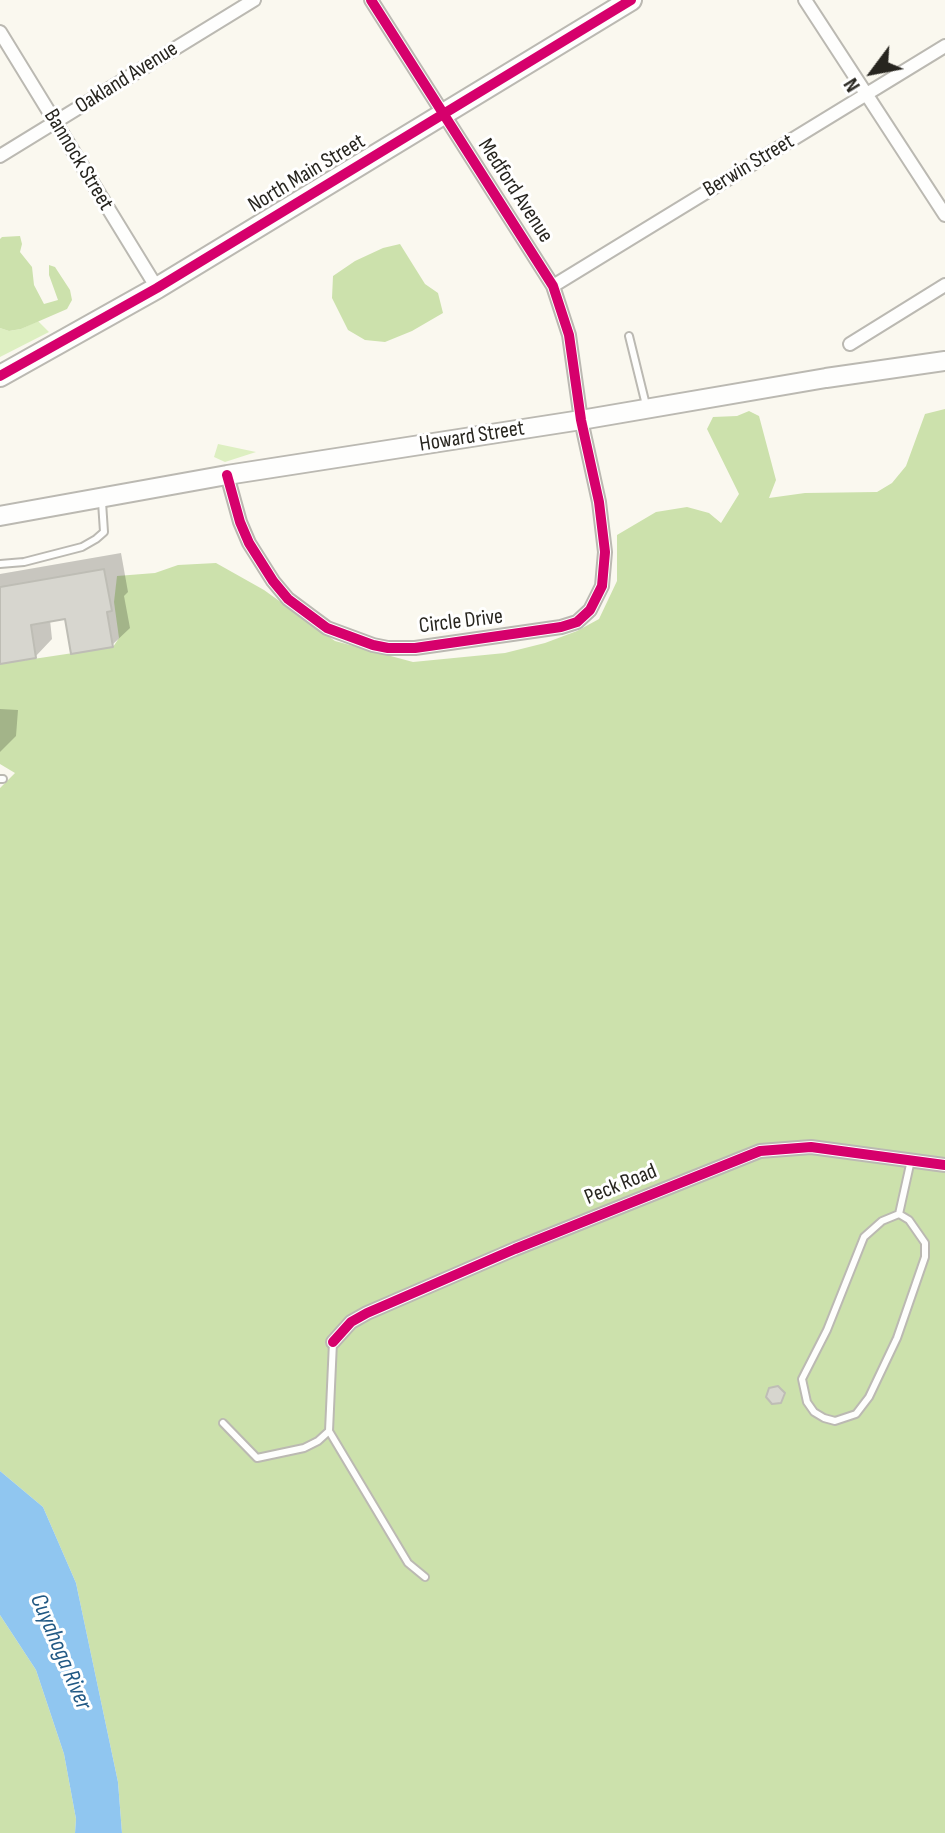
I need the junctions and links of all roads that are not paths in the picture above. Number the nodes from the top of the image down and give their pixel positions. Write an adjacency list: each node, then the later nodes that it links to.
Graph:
1 (254, 0): 9 (street, Oakland Avenue)
2 (371, 0): 8 (street, Medford Avenue)
3 (631, 0): 8 (main road, North Main Street)
4 (805, 0): 7 (street)
5 (0, 32): 9 (street, Bannock Street)
6 (945, 46): 7 (street, Berwin Street)
7 (866, 94): 11 (street); 13 (street, Berwin Street)
8 (443, 114): 13 (street, Medford Avenue); 14 (main road, North Main Street)
9 (56, 122): 10 (street, Oakland Avenue); 14 (street, Bannock Street)
10 (0, 156)
11 (945, 215)
12 (945, 285): 16 (street)
13 (553, 286): 20 (street, Medford Avenue)
14 (157, 288): 18 (main road, North Main Street)
15 (629, 336): 19 (lane)
16 (850, 344)
17 (945, 361): 19 (main road, Howard Street)
18 (0, 376)
19 (647, 408): 20 (main road, Howard Street)
20 (581, 420): 21 (main road, Howard Street); 21 (street, Circle Drive)
21 (227, 475): 22 (main road, Howard Street)
22 (102, 498): 23 (main road, Howard Street); 24 (lane)
23 (0, 516)
24 (0, 564)
25 (911, 1160): 26 (street, Peck Road); 27 (lane); 28 (street, Peck Road)
26 (945, 1165)
27 (899, 1214): 27 (lane)
28 (333, 1342): 30 (lane)
29 (223, 1423): 30 (lane)
30 (329, 1431): 31 (lane)
31 (425, 1577)

